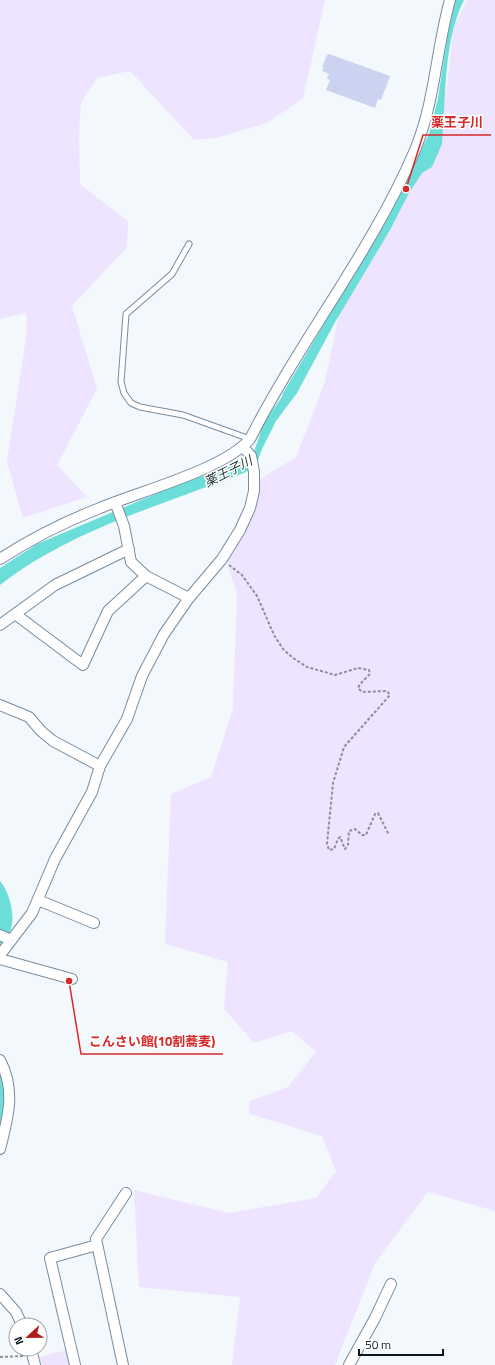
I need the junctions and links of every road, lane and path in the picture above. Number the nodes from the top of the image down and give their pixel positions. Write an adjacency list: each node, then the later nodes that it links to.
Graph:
1 (450, 0): 3 (street)
2 (189, 244): 3 (lane)
3 (247, 443): 4 (street); 7 (street)
4 (115, 502): 5 (street); 6 (street)
5 (129, 549): 8 (street); 10 (street)
6 (0, 559)
7 (222, 559): 9 (street); 14 (path)
8 (146, 576): 9 (street); 10 (street)
9 (189, 598): 13 (street)
10 (15, 614): 11 (street)
11 (0, 625)
12 (0, 705): 13 (street)
13 (100, 766): 15 (street)
14 (389, 835)
15 (38, 900): 16 (street); 18 (street)
16 (94, 923)
17 (0, 935): 18 (street)
18 (11, 940): 19 (street)
19 (0, 955)
20 (0, 959): 21 (street)
21 (72, 979)
22 (0, 1060): 23 (street)
23 (5, 1109): 24 (street)
24 (0, 1149)
25 (126, 1193): 26 (street)
26 (97, 1245): 30 (street); 31 (street)
27 (391, 1284): 32 (street)
28 (0, 1294): 29 (street)
29 (18, 1317)
30 (75, 1365)
31 (123, 1365)
32 (349, 1365)

